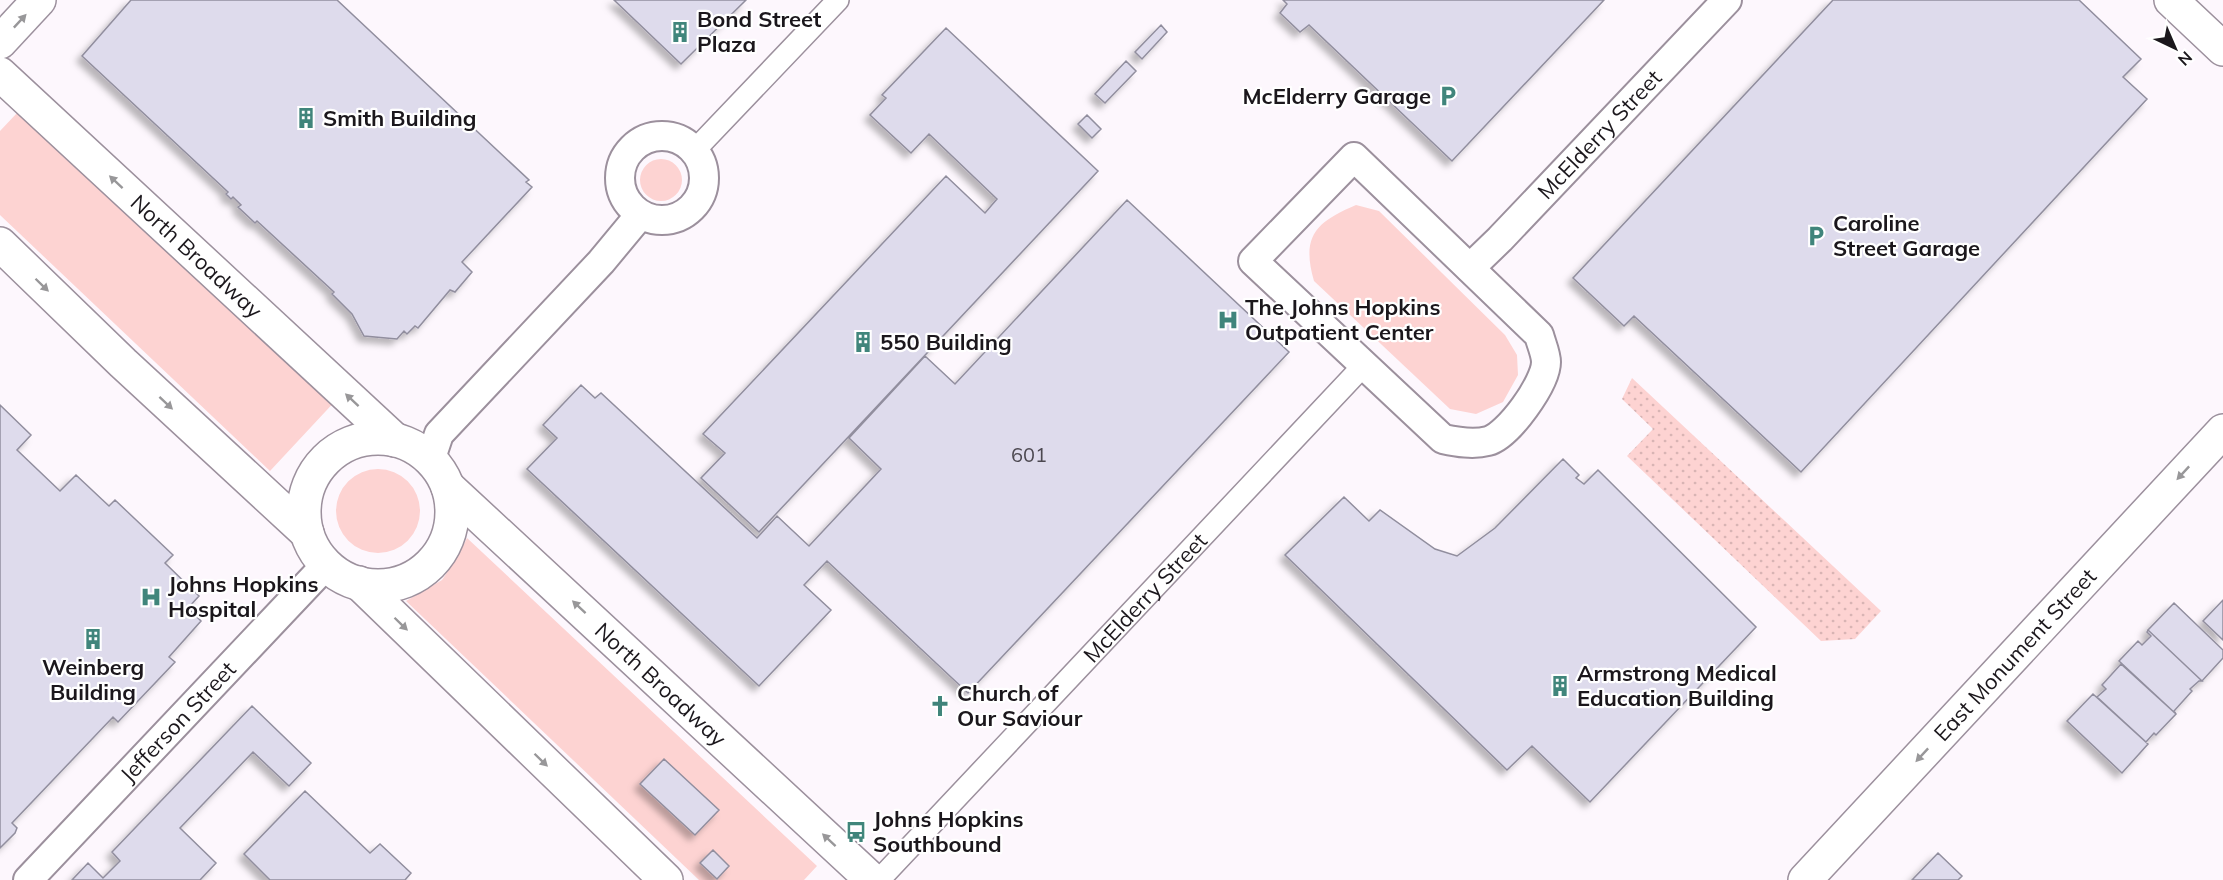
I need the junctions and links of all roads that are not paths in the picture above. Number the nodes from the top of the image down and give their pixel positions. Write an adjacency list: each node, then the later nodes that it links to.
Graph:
1 (39, 0): 5 (main road, one-way to 1)
2 (838, 0): 8 (street)
3 (1727, 0): 11 (street, McElderry Street)
4 (2171, 0): 6 (main road)
5 (0, 42)
6 (2223, 49)
7 (0, 75): 14 (main road, North Broadway, one-way to 7)
8 (694, 151): 9 (street); 9 (street)
9 (640, 215): 15 (street)
10 (0, 244): 17 (main road, one-way to 17)
11 (1470, 268): 12 (street); 12 (street)
12 (1363, 366): 23 (street, McElderry Street)
13 (2223, 431): 24 (main road, East Monument Street, one-way to 24)
14 (395, 440): 15 (main road); 17 (main road)
15 (431, 458): 16 (main road)
16 (448, 487): 19 (main road); 22 (main road, North Broadway, one-way to 16)
17 (307, 533): 18 (main road)
18 (326, 565): 19 (main road); 20 (street, Jefferson Street)
19 (359, 584): 21 (main road, one-way to 21)
20 (28, 880)
21 (666, 880)
22 (872, 880)
23 (879, 880)
24 (1805, 880)

